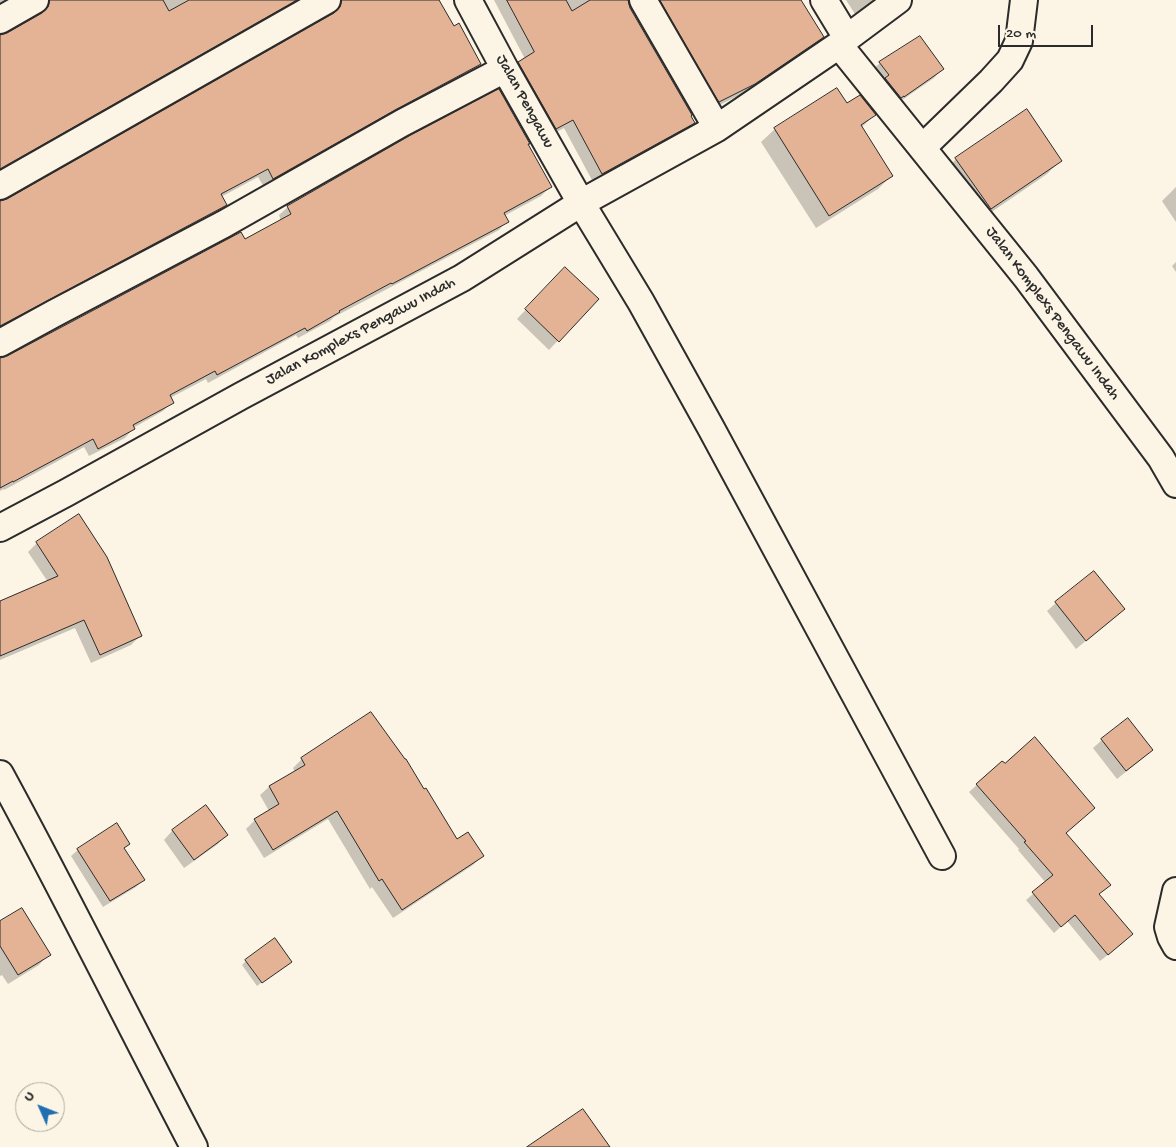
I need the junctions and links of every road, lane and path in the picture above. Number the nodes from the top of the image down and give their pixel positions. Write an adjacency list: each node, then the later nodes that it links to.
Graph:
1 (36, 0): 8 (street)
2 (326, 0): 13 (street)
3 (468, 0): 10 (street, Jalan Pengawu)
4 (643, 0): 11 (street)
5 (824, 0): 9 (street, Jalan Komplexs Pengawu Indah)
6 (898, 0): 9 (street, Jalan Komplexs Pengawu Indah)
7 (1024, 0): 12 (street)
8 (0, 20)
9 (843, 41): 11 (street, Jalan Komplexs Pengawu Indah); 12 (street, Jalan Komplexs Pengawu Indah)
10 (505, 69): 14 (street, Jalan Pengawu); 15 (street)
11 (717, 128): 14 (street, Jalan Komplexs Pengawu Indah)
12 (922, 148): 16 (street, Jalan Komplexs Pengawu Indah)
13 (0, 186)
14 (581, 203): 17 (street, Jalan Komplexs Pengawu Indah); 19 (street, Jalan Pengawu)
15 (0, 344)
16 (1176, 484)
17 (0, 528)
18 (0, 774): 22 (street)
19 (942, 856)
20 (1176, 890): 21 (street)
21 (1176, 946)
22 (194, 1147)

